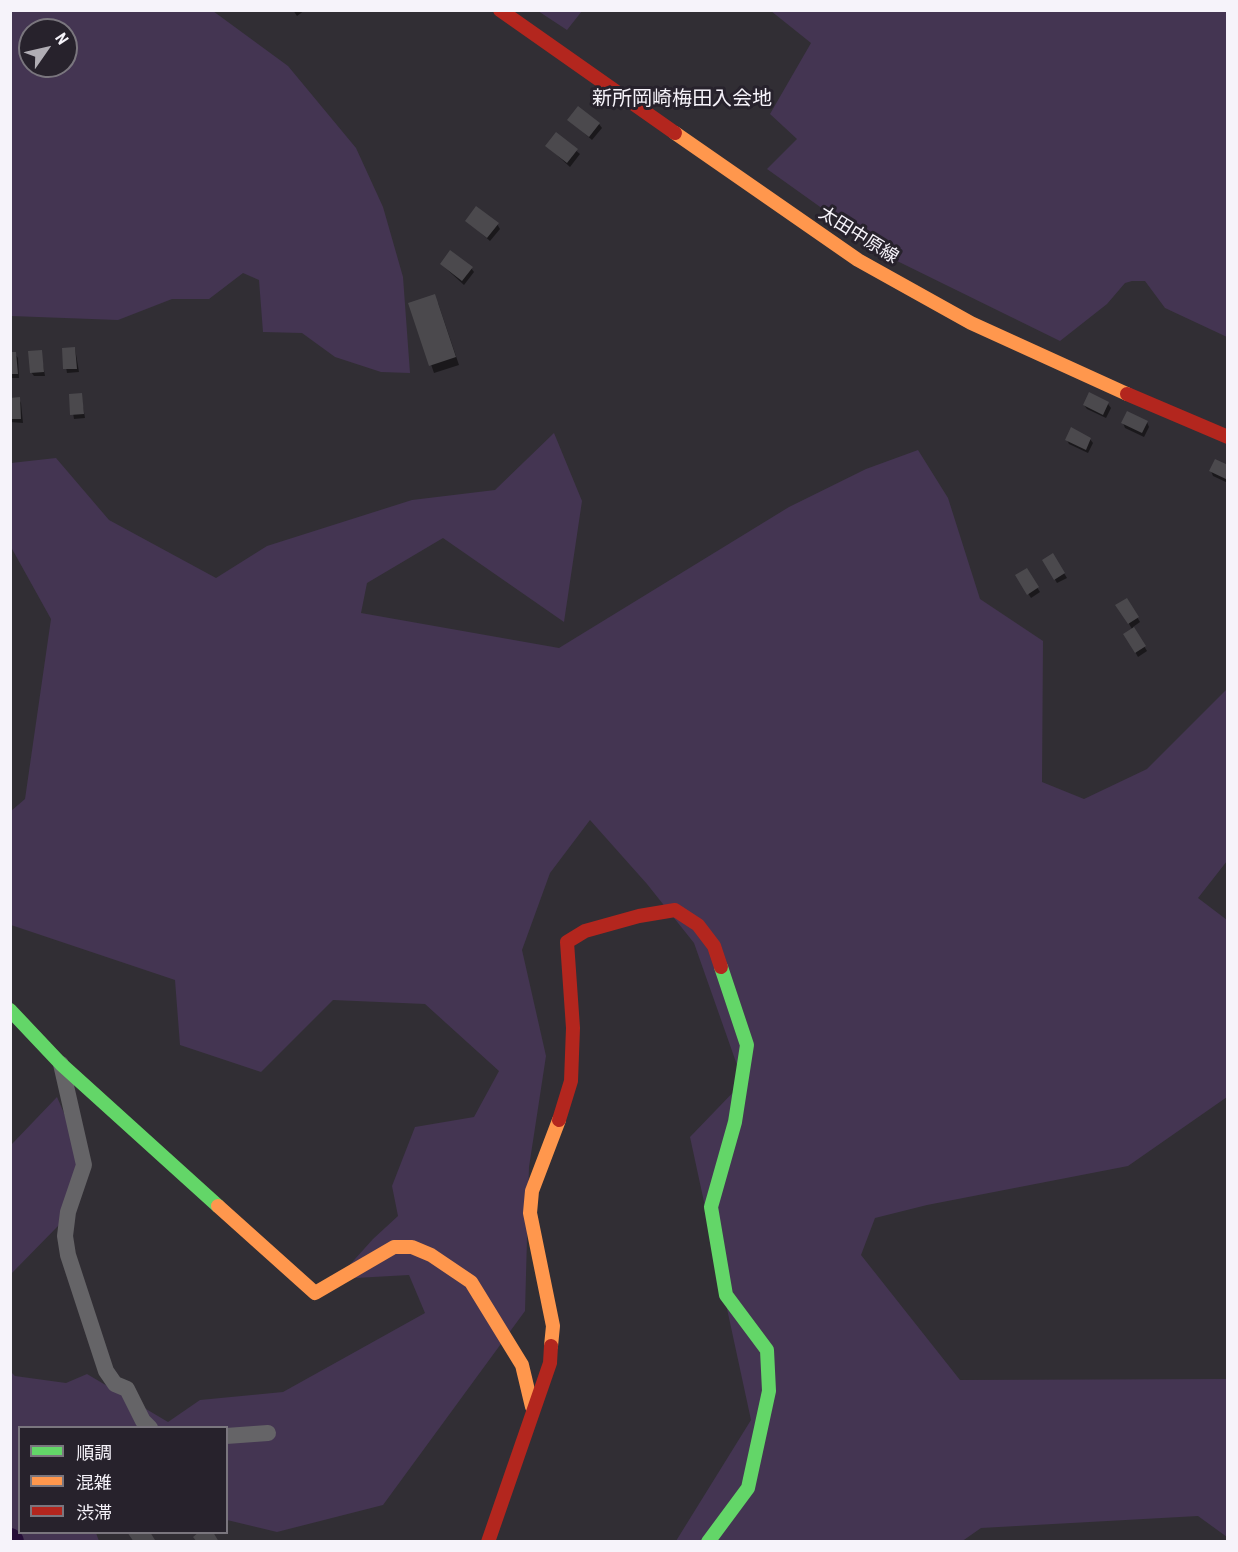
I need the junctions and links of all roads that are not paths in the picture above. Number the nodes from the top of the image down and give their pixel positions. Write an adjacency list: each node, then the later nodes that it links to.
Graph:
1 (501, 10): 2 (street, 太田中原線)
2 (1227, 437)
3 (10, 1010): 4 (street)
4 (61, 1064): 5 (street); 6 (street)
5 (532, 1407): 9 (street); 10 (street)
6 (148, 1426)
7 (268, 1433): 8 (street)
8 (228, 1436)
9 (488, 1542)
10 (708, 1542)

